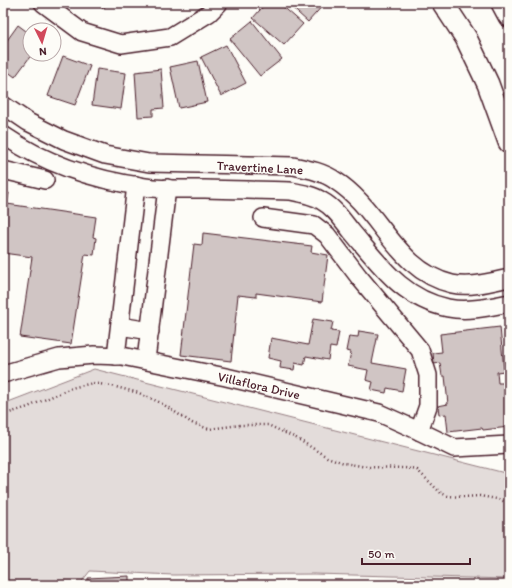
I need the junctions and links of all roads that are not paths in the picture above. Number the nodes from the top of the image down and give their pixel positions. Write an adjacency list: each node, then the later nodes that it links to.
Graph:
1 (43, 3): 2 (street)
2 (219, 3)
3 (443, 3): 8 (main road)
4 (502, 3): 5 (main road)
5 (509, 16)
6 (3, 106): 14 (street, Travertine Lane)
7 (3, 135): 11 (street, Travertine Lane)
8 (509, 142)
9 (3, 170): 10 (street)
10 (45, 180)
11 (136, 185): 12 (street, Travertine Lane); 16 (street)
12 (167, 188): 15 (street, Travertine Lane); 17 (street)
13 (263, 218): 21 (street)
14 (509, 278)
15 (509, 303)
16 (120, 326): 17 (street); 18 (street)
17 (150, 330): 19 (street)
18 (116, 356): 19 (street, Villaflora Drive); 20 (street, Villaflora Drive)
19 (146, 360): 21 (street, Villaflora Drive)
20 (3, 374)
21 (420, 431): 22 (street, Villaflora Drive)
22 (509, 445)

